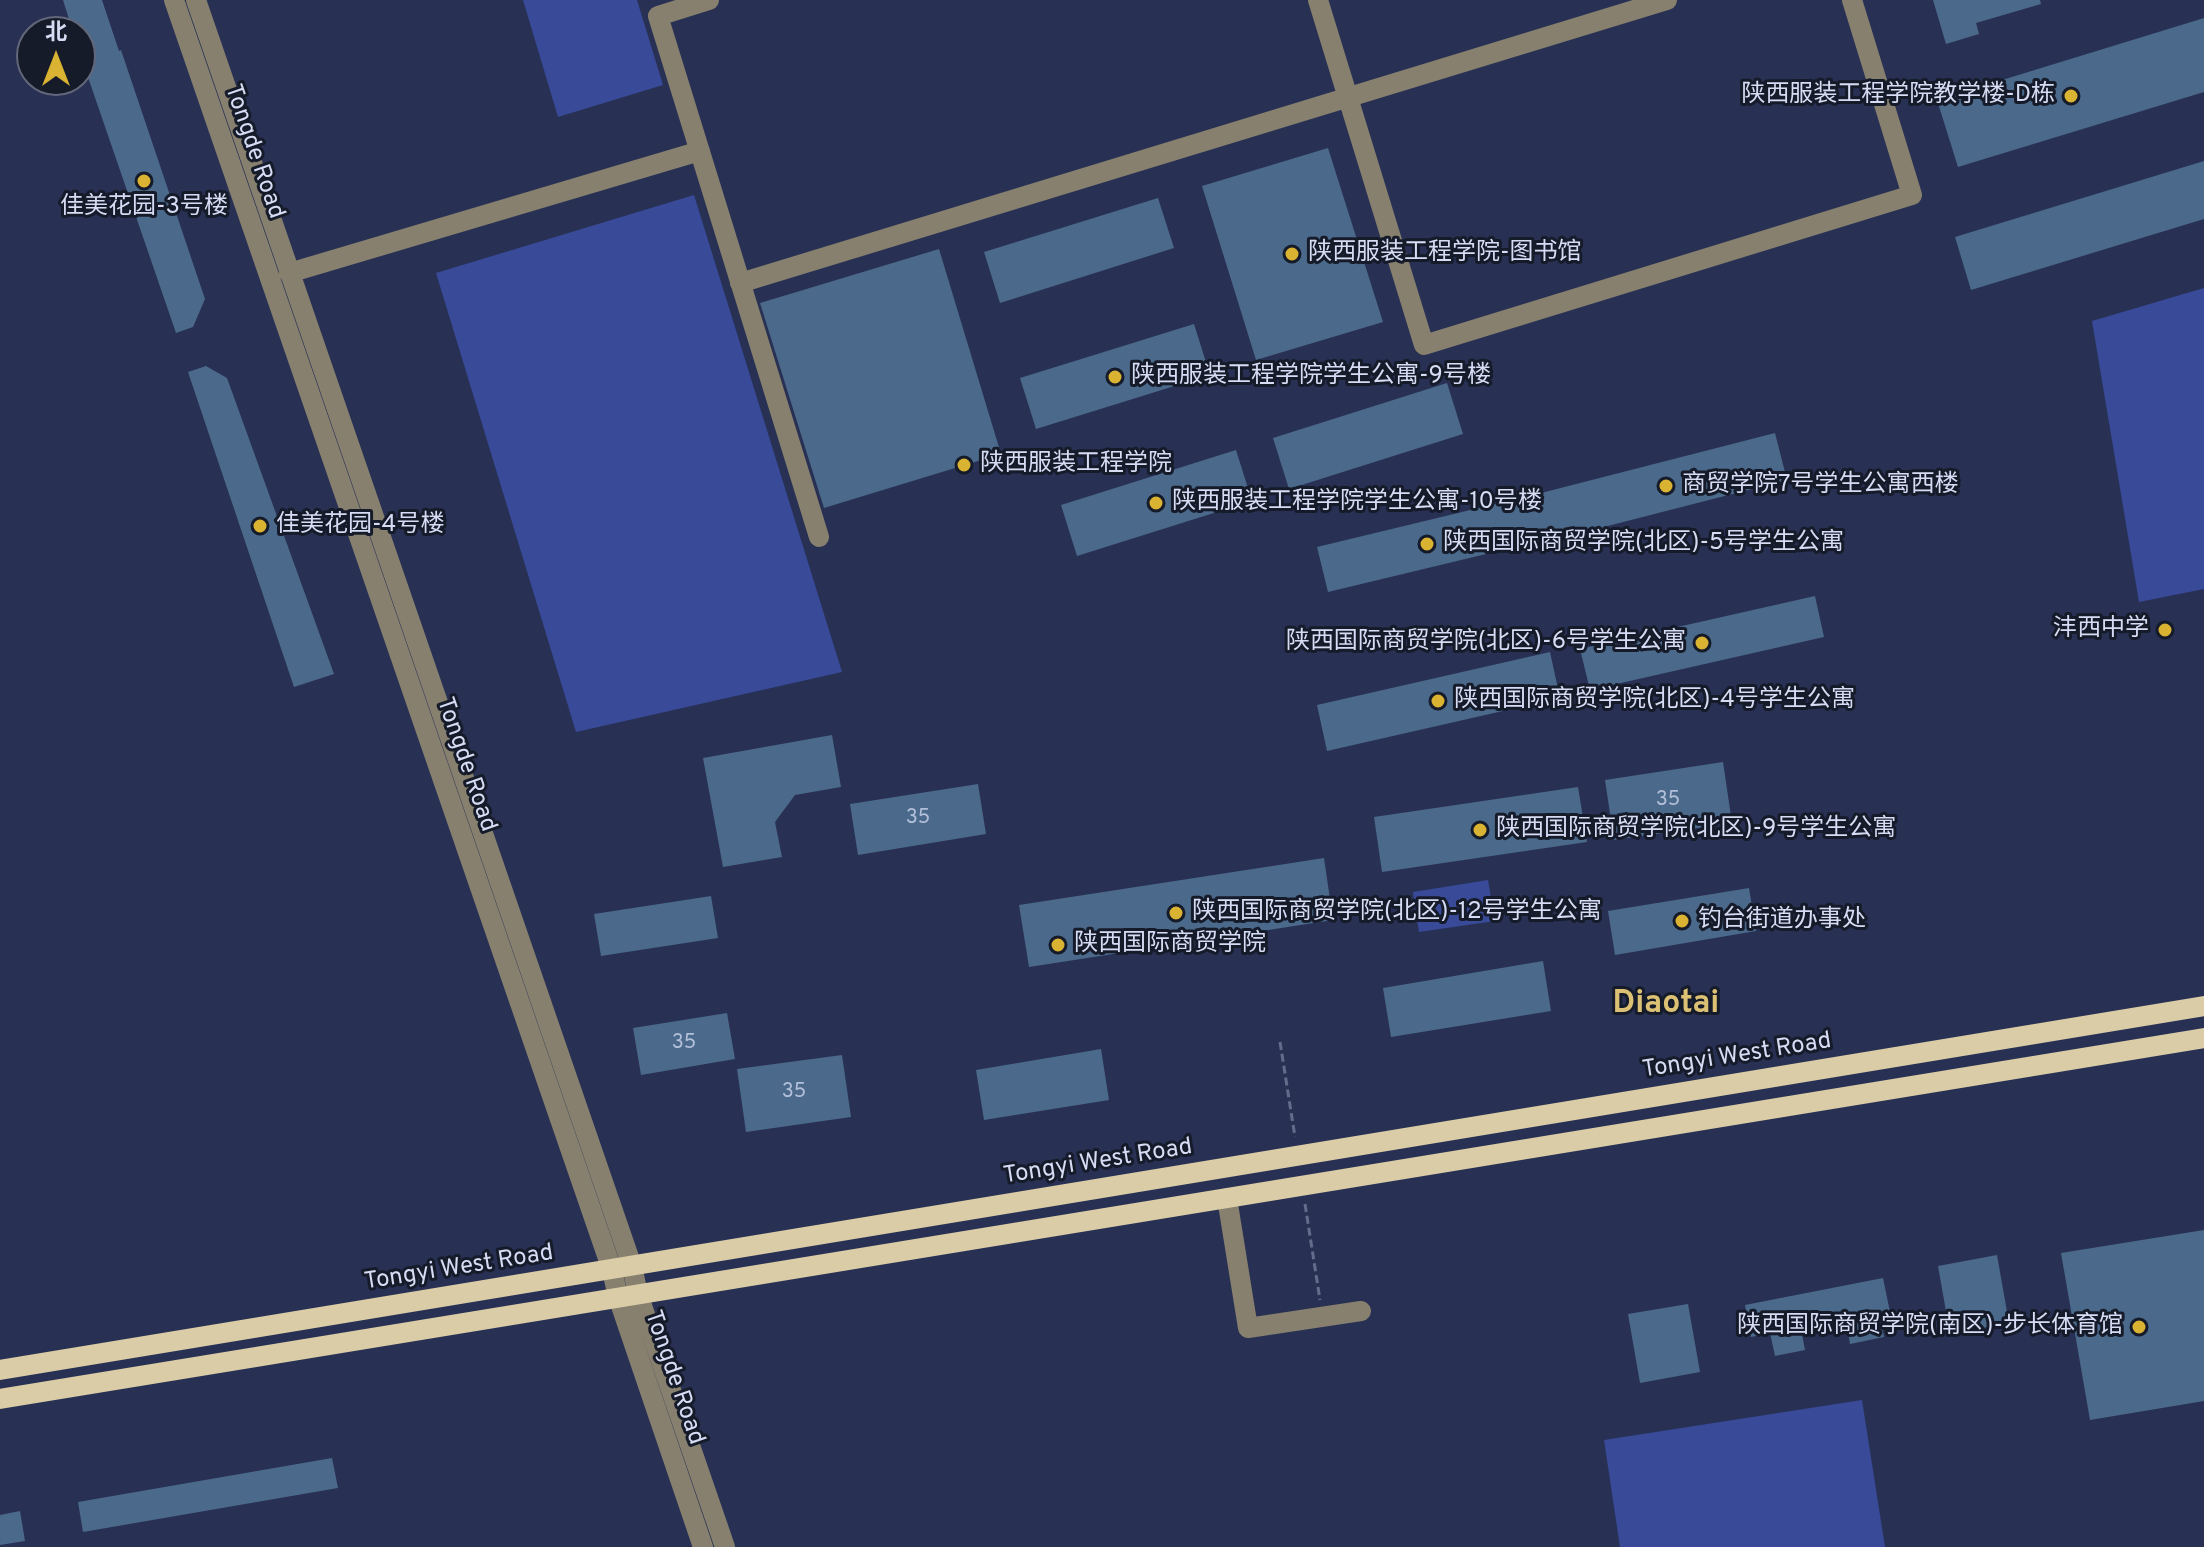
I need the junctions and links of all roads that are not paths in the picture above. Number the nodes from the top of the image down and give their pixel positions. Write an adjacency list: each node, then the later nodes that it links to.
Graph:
1 (174, 0): 15 (street, Tongde Road)
2 (196, 0): 9 (street, Tongde Road)
3 (709, 0): 8 (street)
4 (1318, 0): 7 (street)
5 (1667, 0): 7 (street)
6 (1852, 0): 7 (street)
7 (1348, 98): 10 (street)
8 (700, 151): 9 (street); 10 (street)
9 (289, 273): 15 (street, Tongde Road)
10 (740, 283): 11 (street)
11 (819, 537)
12 (2204, 1006): 15 (main road, Tongyi West Road)
13 (2204, 1038): 14 (main road)
14 (1227, 1198): 16 (main road); 17 (street)
15 (622, 1268): 16 (street, Tongde Road); 18 (main road, Tongyi West Road)
16 (628, 1296): 19 (main road); 20 (street, Tongde Road); 21 (street, Tongde Road)
17 (1361, 1311)
18 (0, 1370)
19 (0, 1399)
20 (703, 1547)
21 (725, 1547)

